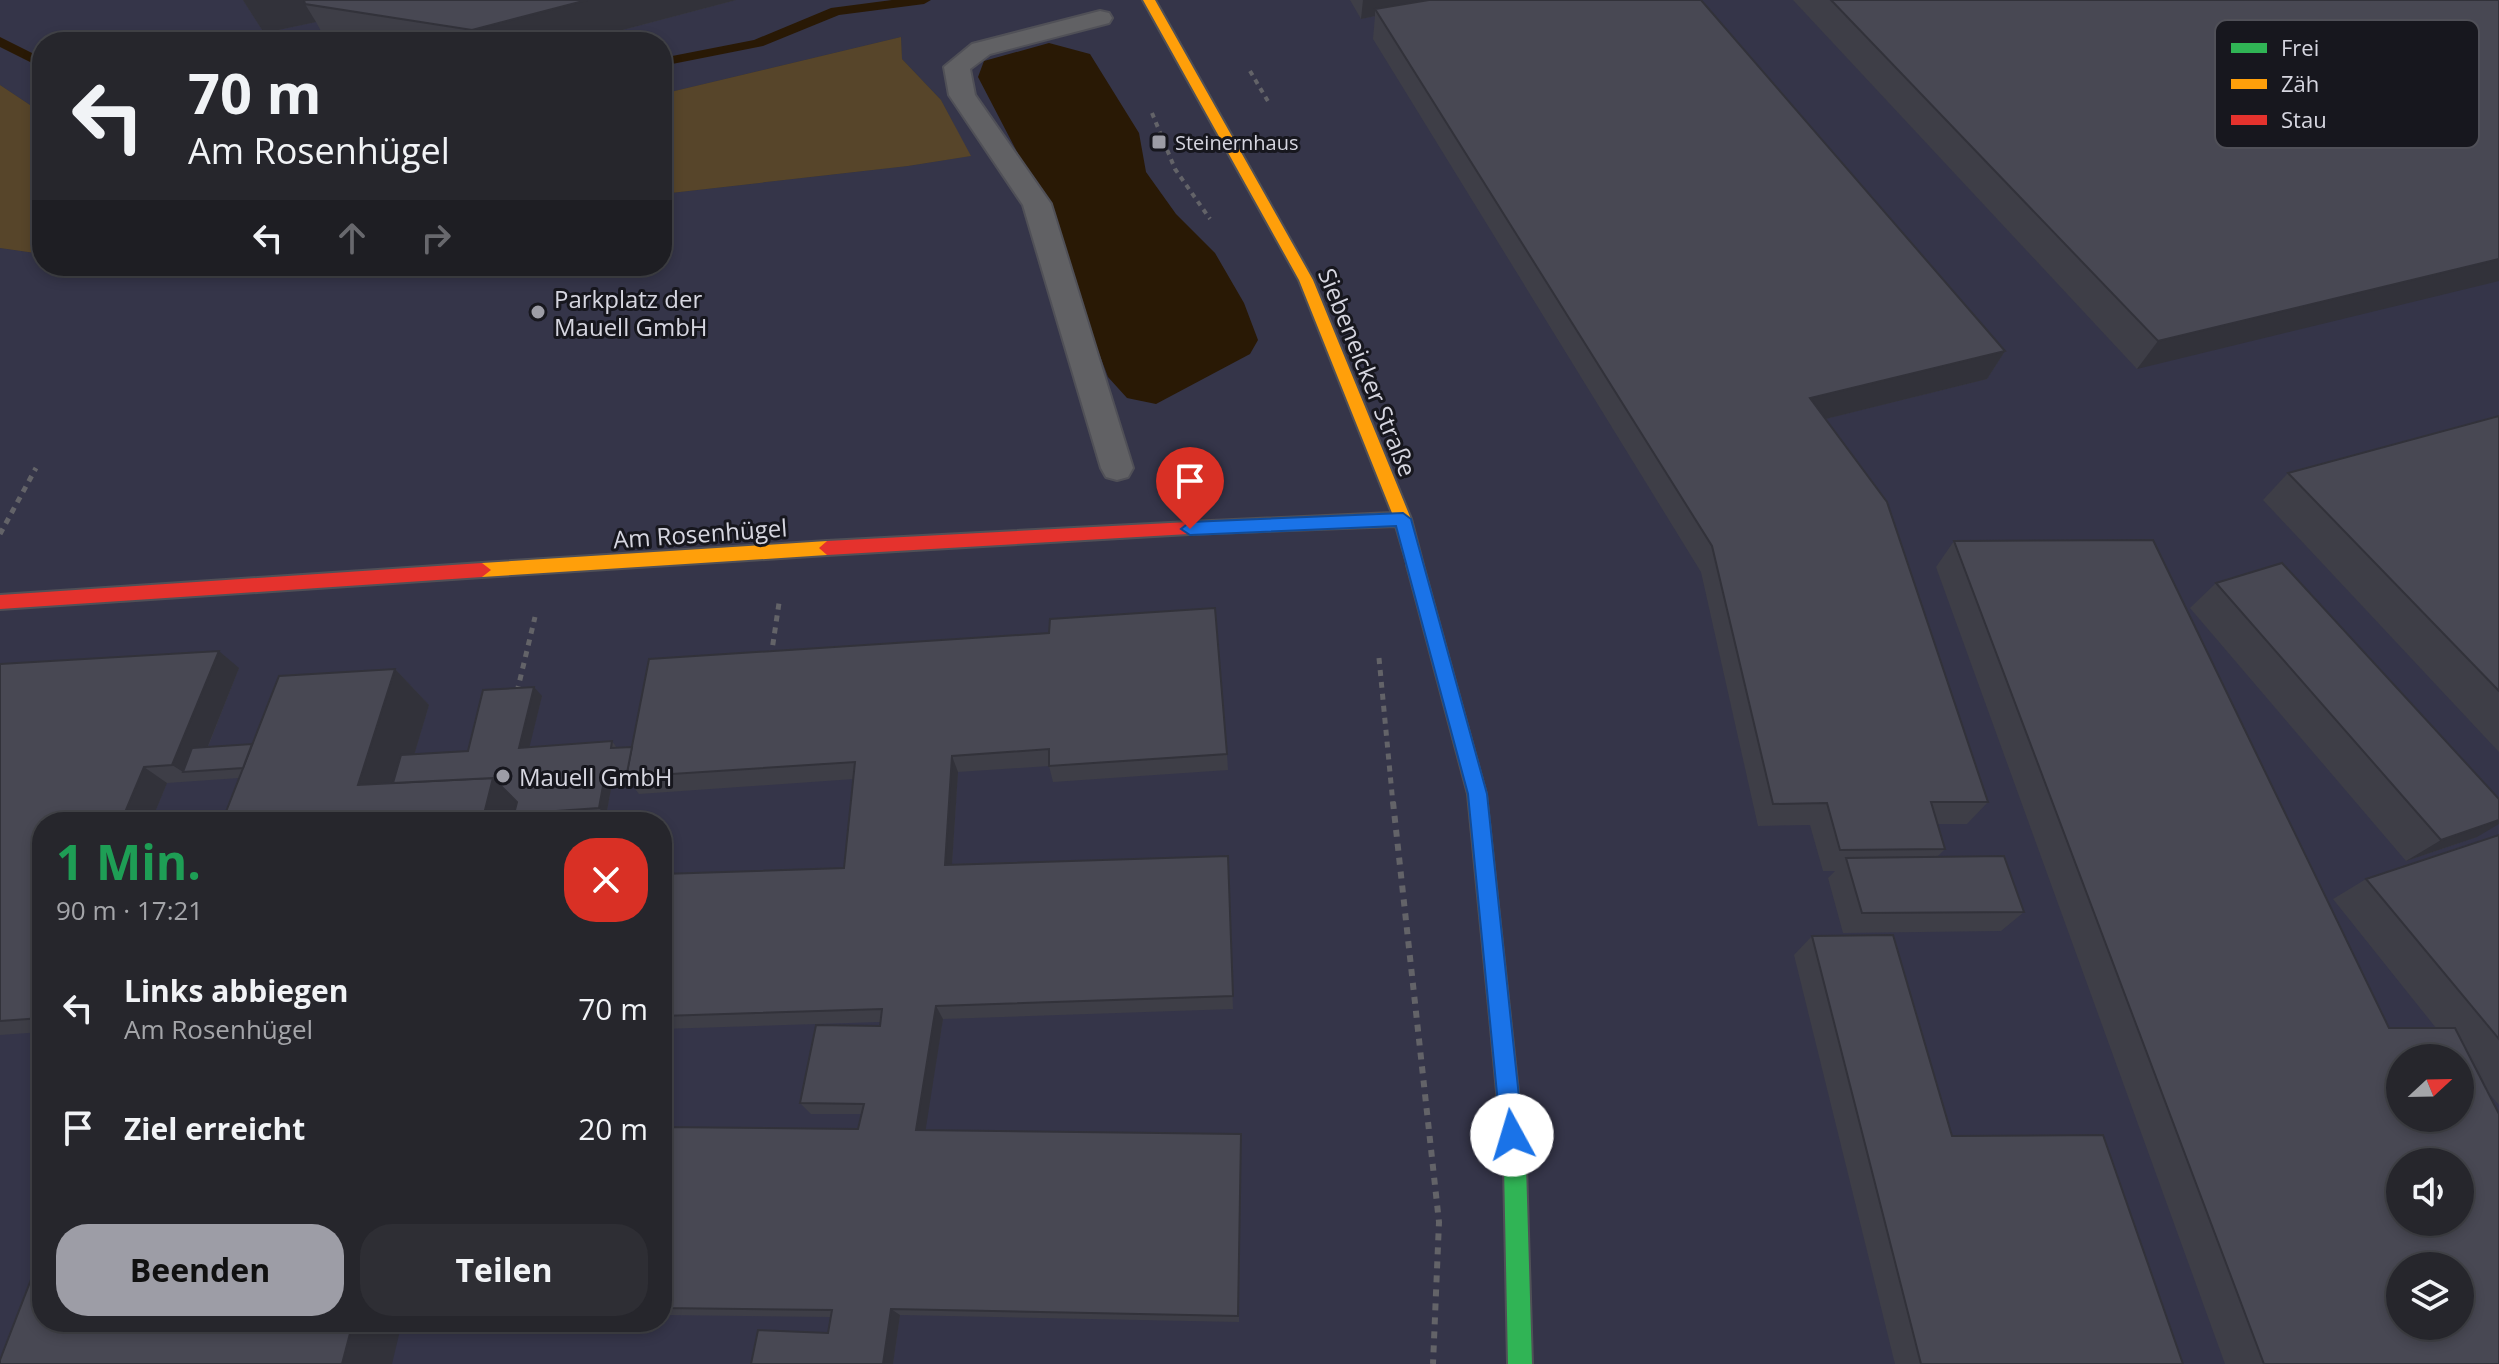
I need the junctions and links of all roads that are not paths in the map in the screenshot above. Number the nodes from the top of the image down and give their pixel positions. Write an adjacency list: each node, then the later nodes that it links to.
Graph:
1 (1149, 0): 4 (main road, Siebeneicker Straße)
2 (1100, 18): 3 (lane)
3 (1117, 468)
4 (1403, 519): 5 (main road, Am Rosenhügel); 6 (main road, Siebeneicker Straße)
5 (0, 602)
6 (1520, 1364)

